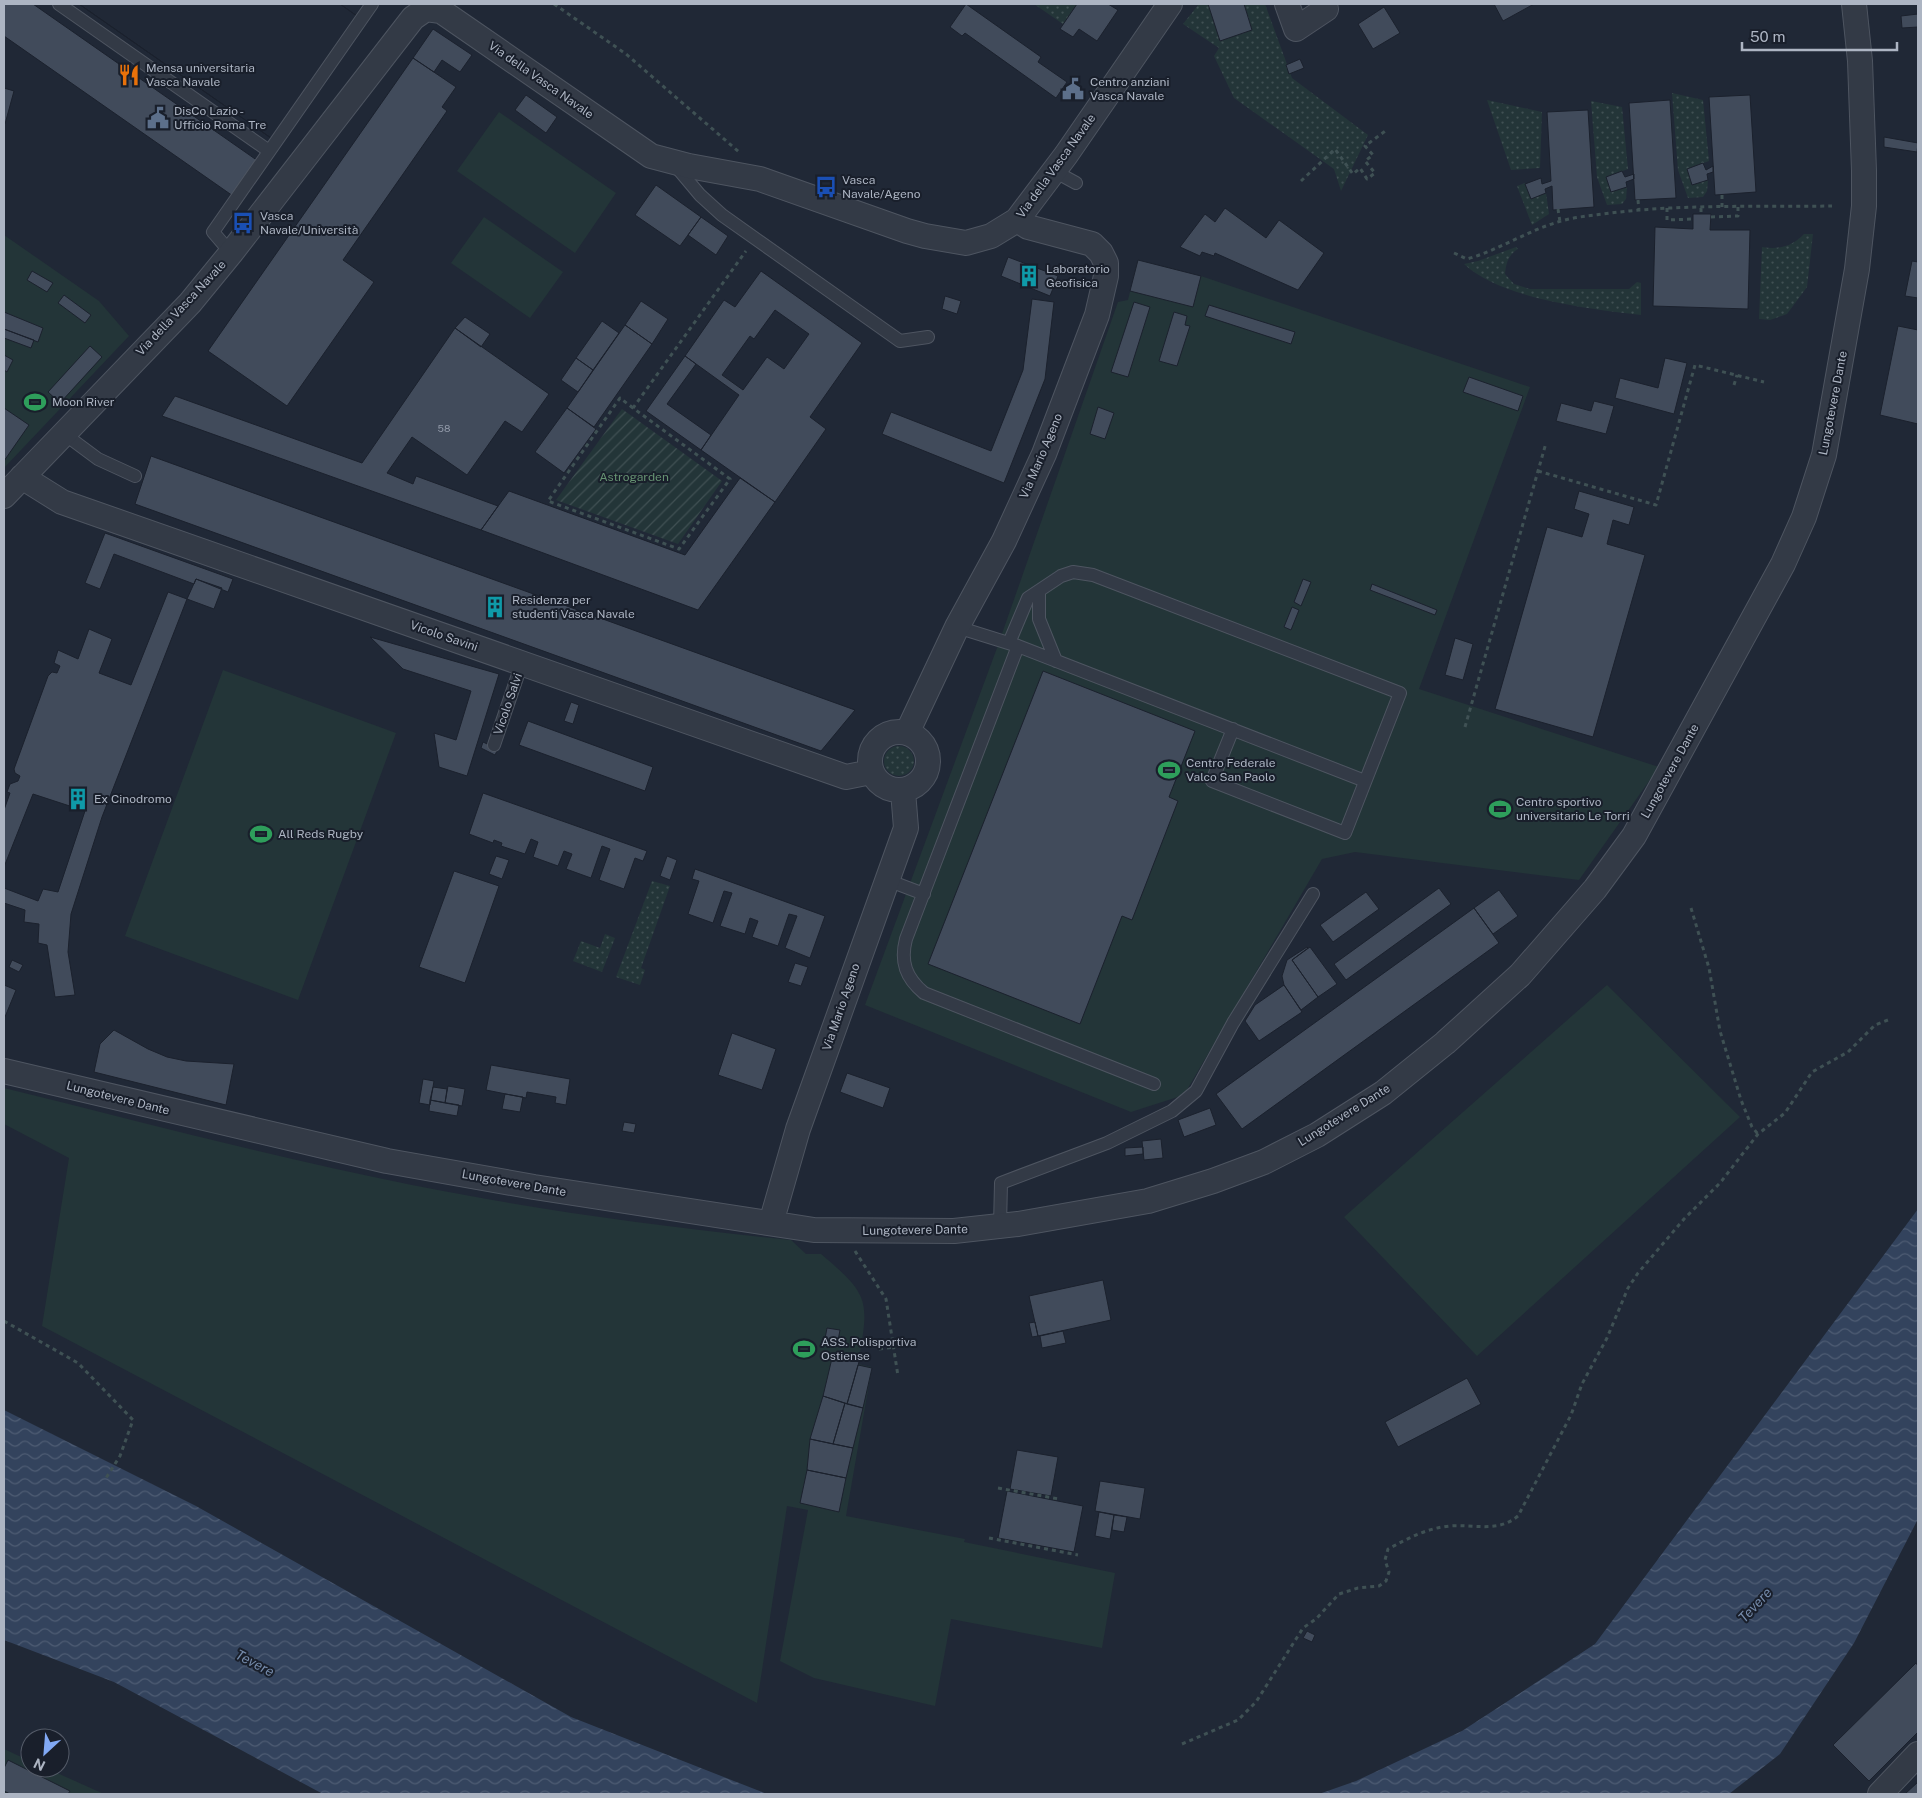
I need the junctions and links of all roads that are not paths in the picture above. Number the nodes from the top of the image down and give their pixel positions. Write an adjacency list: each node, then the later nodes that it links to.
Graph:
1 (59, 4): 7 (lane)
2 (372, 4): 7 (lane)
3 (1170, 4): 9 (street, Via della Vasca Navale)
4 (1287, 4): 5 (street)
5 (1324, 4)
6 (1854, 4): 35 (street, Lungotevere Dante)
7 (269, 151): 12 (lane)
8 (673, 162): 11 (street, Via della Vasca Navale); 12 (street, Via della Vasca Navale); 13 (lane)
9 (1054, 171): 10 (lane); 11 (street, Via della Vasca Navale)
10 (1076, 183)
11 (1017, 220): 19 (street, Via Mario Ageno)
12 (232, 253): 14 (street, Via della Vasca Navale)
13 (928, 337)
14 (63, 433): 15 (lane); 16 (street, Via della Vasca Navale)
15 (136, 476)
16 (22, 477): 17 (street, Via della Vasca Navale); 22 (street, Vicolo Savini)
17 (4, 496)
18 (1039, 593): 20 (lane); 21 (lane); 27 (lane)
19 (957, 626): 20 (lane); 24 (street, Via Mario Ageno)
20 (1014, 644): 21 (lane); 30 (lane)
21 (1056, 660): 23 (lane)
22 (522, 663): 25 (lane, Vicolo Salvi); 26 (street, Vicolo Savini)
23 (1233, 729): 27 (lane); 27 (lane)
24 (907, 733): 26 (street); 28 (street)
25 (494, 746)
26 (871, 772): 28 (street)
27 (1365, 781)
28 (903, 791): 29 (street, Via Mario Ageno)
29 (886, 880): 30 (lane); 34 (street, Via Mario Ageno)
30 (924, 894): 33 (lane)
31 (1313, 894): 35 (lane)
32 (4, 1071): 34 (street, Lungotevere Dante)
33 (1154, 1084)
34 (770, 1223): 35 (street, Lungotevere Dante)
35 (1000, 1226)
36 (1918, 1754): 37 (street)
37 (1880, 1794)

